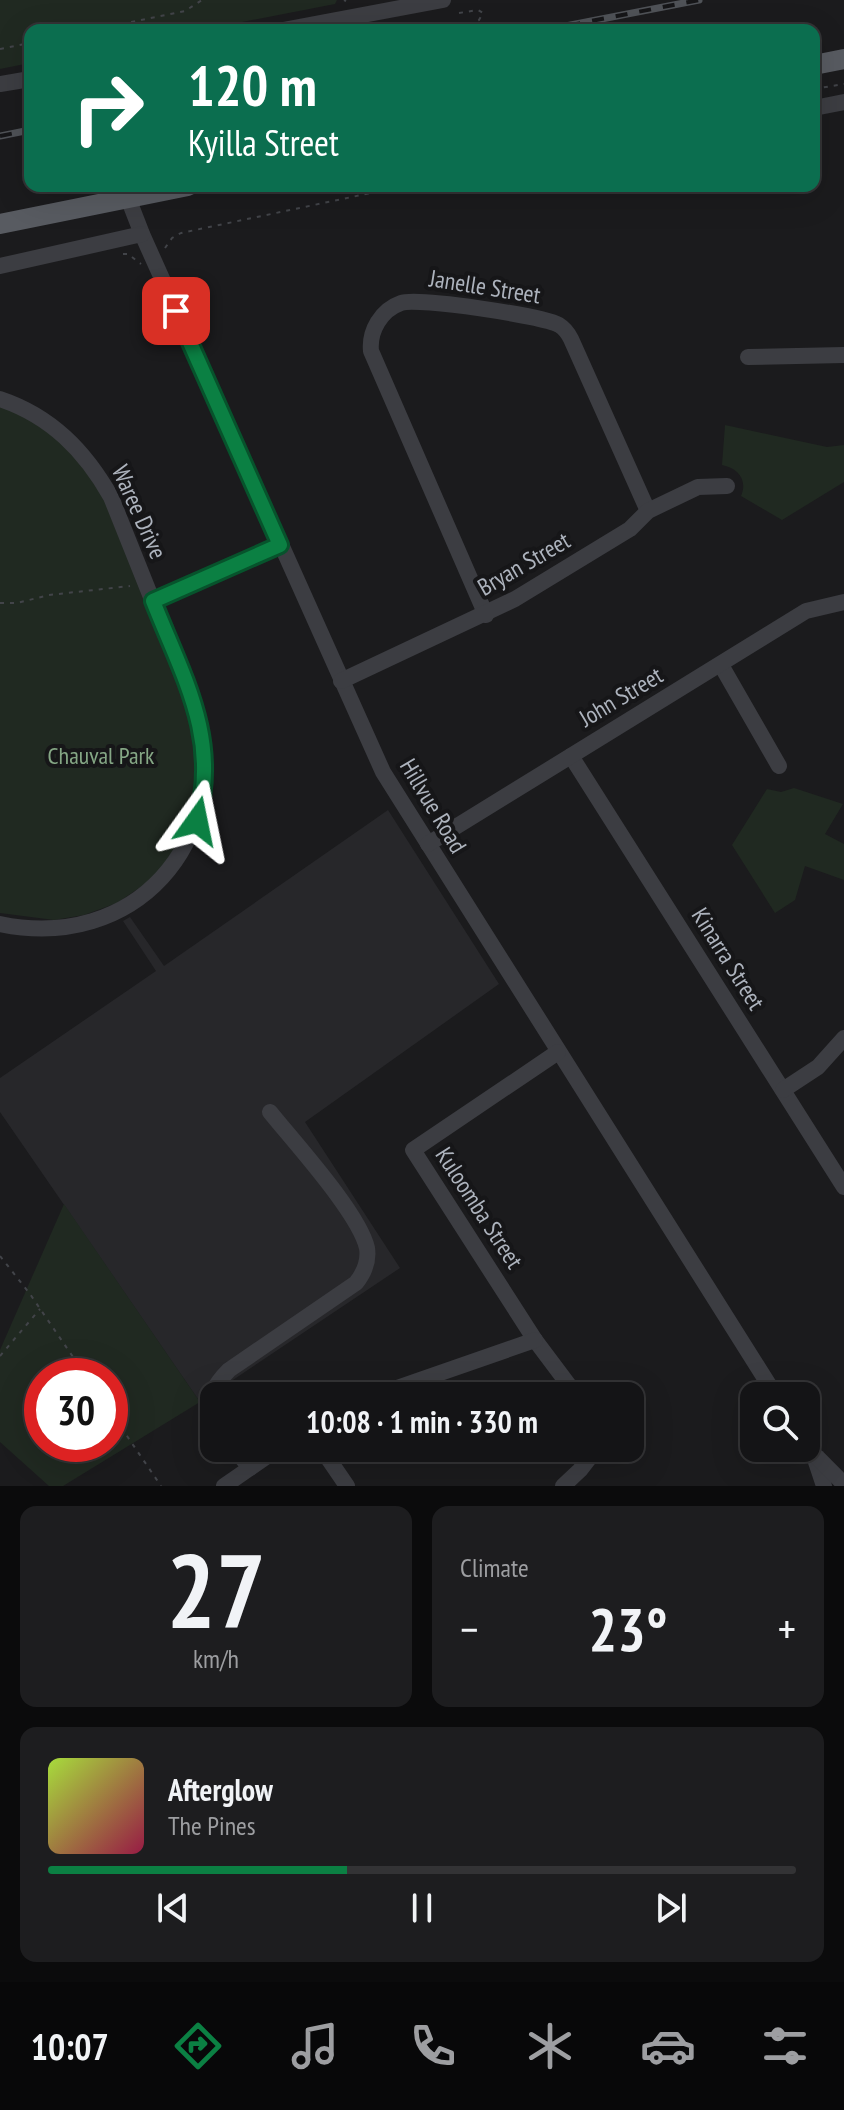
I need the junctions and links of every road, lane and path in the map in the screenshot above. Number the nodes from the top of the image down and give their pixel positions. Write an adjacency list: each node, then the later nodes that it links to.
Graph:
1 (202, 0): 5 (path)
2 (443, 0): 3 (street)
3 (360, 7): 6 (street)
4 (459, 13): 7 (path)
5 (121, 24)
6 (303, 24)
7 (470, 24)
8 (24, 44): 9 (path)
9 (0, 49)
10 (844, 59): 11 (main road)
11 (820, 64)
12 (24, 80): 13 (street)
13 (0, 84)
14 (844, 84): 15 (path)
15 (820, 88)
16 (844, 102): 17 (street)
17 (820, 107)
18 (158, 192): 22 (main road)
19 (370, 192): 21 (path)
20 (380, 192): 21 (path)
21 (368, 195): 26 (path)
22 (128, 198): 23 (main road); 24 (street, Hillvue Road)
23 (0, 224)
24 (142, 234): 26 (street, Hillvue Road); 27 (street)
25 (122, 254): 26 (path)
26 (154, 261): 33 (street, Hillvue Road)
27 (0, 266)
28 (844, 355): 29 (street)
29 (748, 357)
30 (0, 399): 34 (street, Waree Drive)
31 (727, 486): 32 (street, Bryan Street)
32 (648, 511): 38 (street, Bryan Street); 38 (street, Janelle Street)
33 (280, 545): 35 (street); 40 (street, Hillvue Road)
34 (145, 584): 35 (street, Waree Drive); 37 (path)
35 (153, 601): 44 (street, Waree Drive)
36 (844, 602): 39 (street, John Street)
37 (0, 603)
38 (486, 615): 40 (street, Bryan Street)
39 (721, 665): 41 (street, John Street); 42 (street)
40 (341, 681): 43 (street, Hillvue Road)
41 (571, 756): 43 (street, John Street); 47 (street, Kinarra Street)
42 (779, 766)
43 (428, 844): 46 (street, Hillvue Road)
44 (0, 924)
45 (844, 1038): 47 (street)
46 (558, 1052): 52 (street, Kuloomba Street); 58 (street, Hillvue Road)
47 (783, 1090): 49 (street, Kinarra Street)
48 (270, 1112): 55 (street)
49 (844, 1187)
50 (0, 1256): 51 (path)
51 (40, 1309): 53 (path); 54 (path)
52 (535, 1340): 56 (street); 57 (street, Kuloomba Street)
53 (0, 1356)
54 (74, 1358)
55 (218, 1382)
56 (414, 1382)
57 (566, 1382)
58 (767, 1382)
59 (128, 1437): 67 (path)
60 (820, 1461): 66 (street)
61 (245, 1462): 65 (street)
62 (259, 1462): 65 (street)
63 (331, 1462): 69 (street)
64 (586, 1462): 70 (street)
65 (250, 1468): 68 (street)
66 (837, 1482)
67 (161, 1486)
68 (224, 1486)
69 (347, 1486)
70 (563, 1486)

